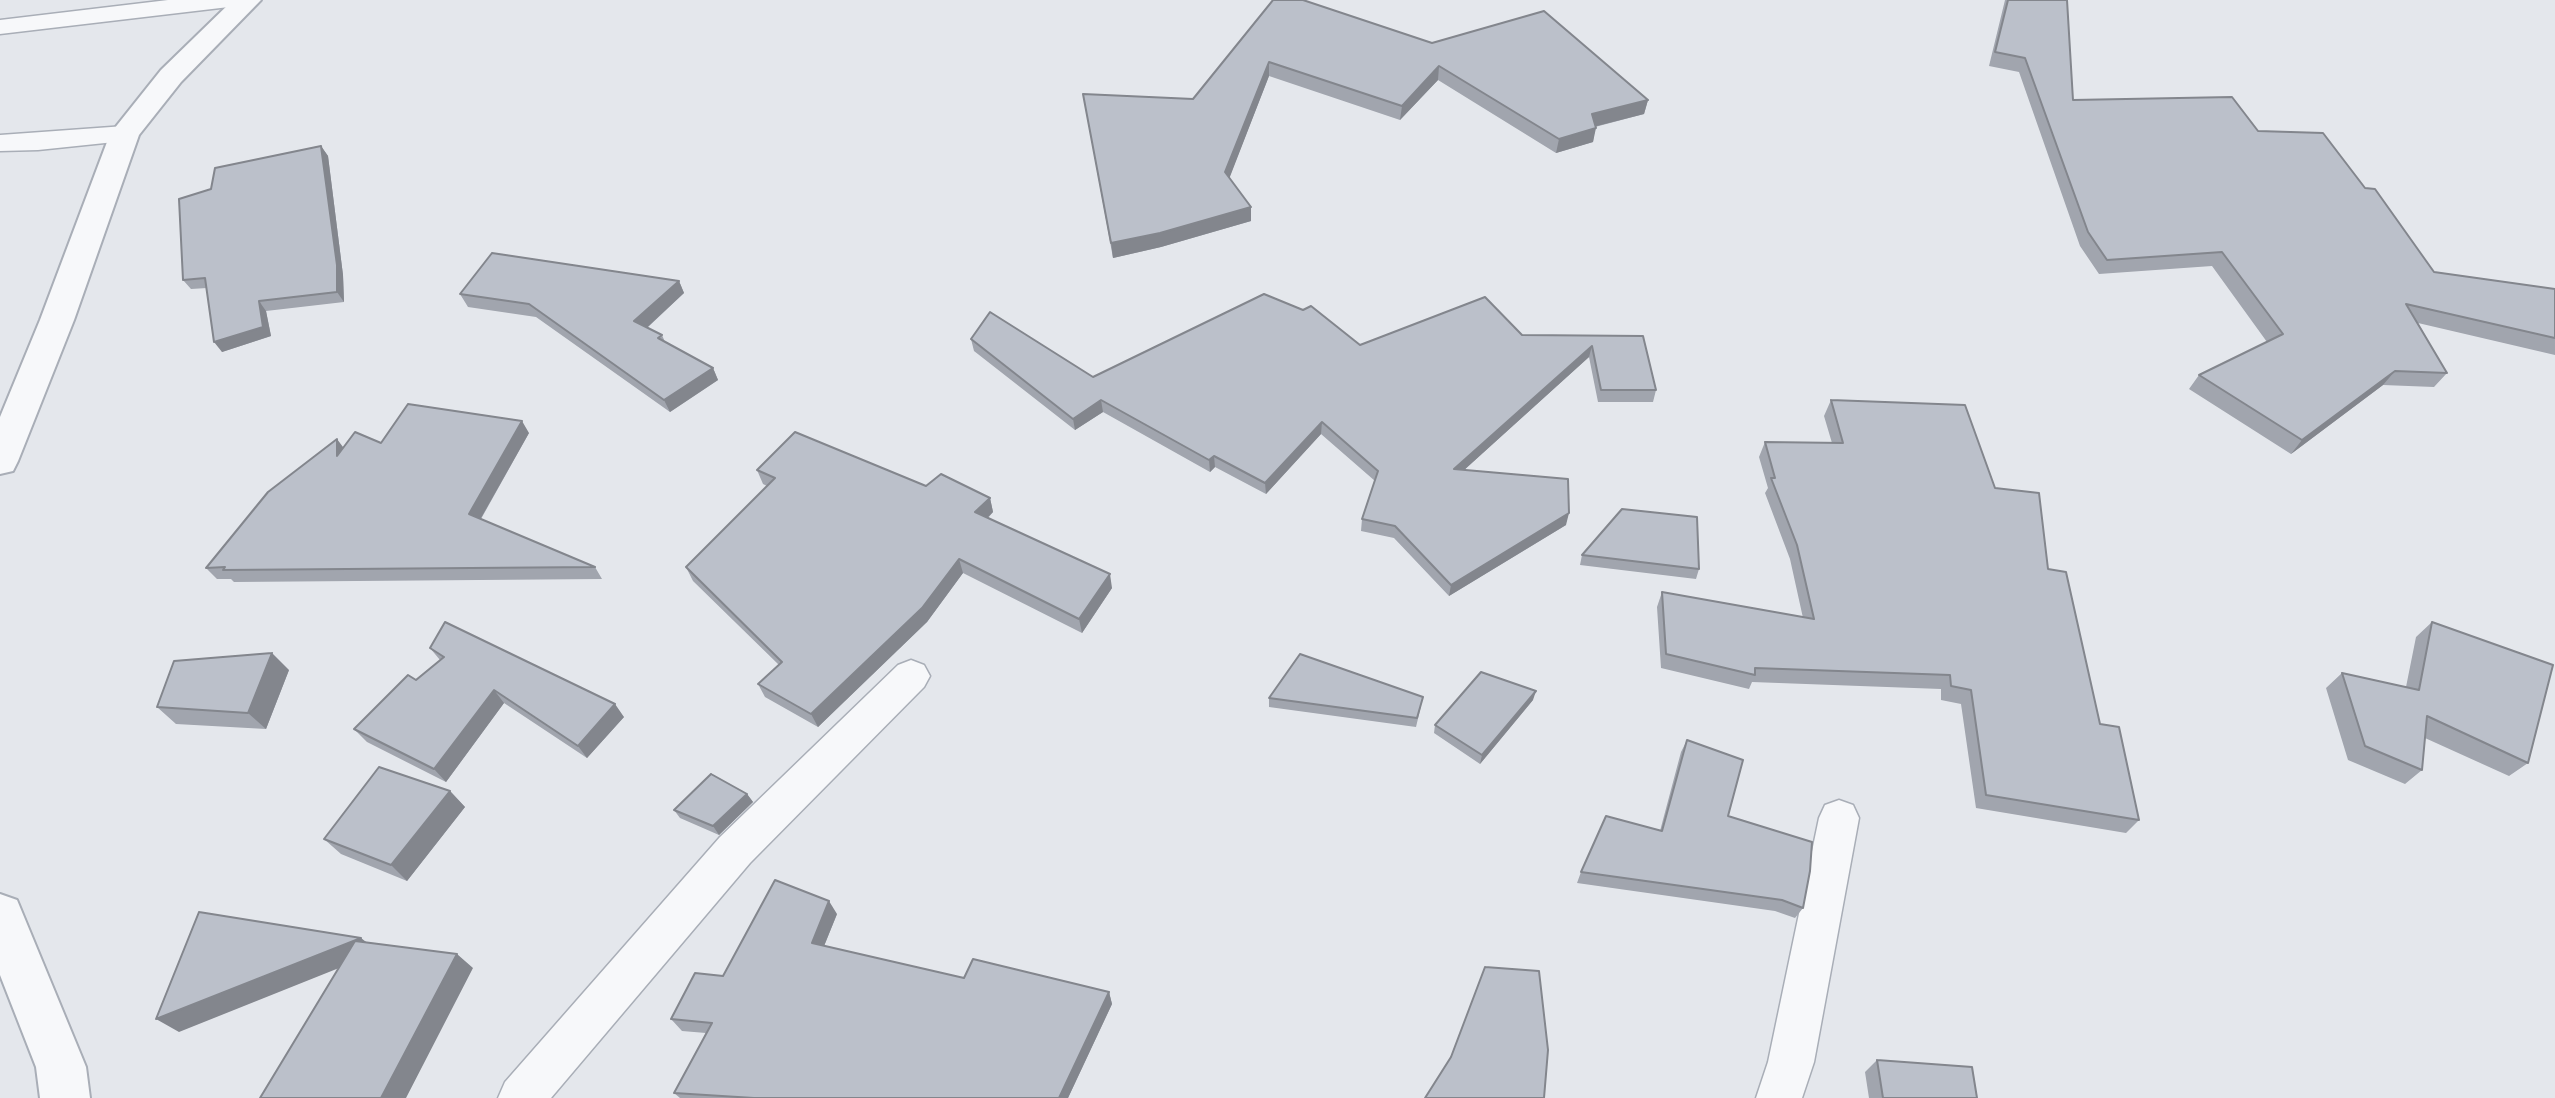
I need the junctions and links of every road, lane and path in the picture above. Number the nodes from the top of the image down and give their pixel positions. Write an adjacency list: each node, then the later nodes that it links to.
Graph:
1 (229, 0): 3 (lane)
2 (248, 0): 4 (street)
3 (0, 27)
4 (125, 134): 5 (lane); 6 (street)
5 (0, 143)
6 (0, 461)
7 (911, 676): 11 (lane)
8 (1839, 818): 12 (lane)
9 (0, 916): 10 (street)
10 (65, 1098)
11 (521, 1098)
12 (1779, 1098)

